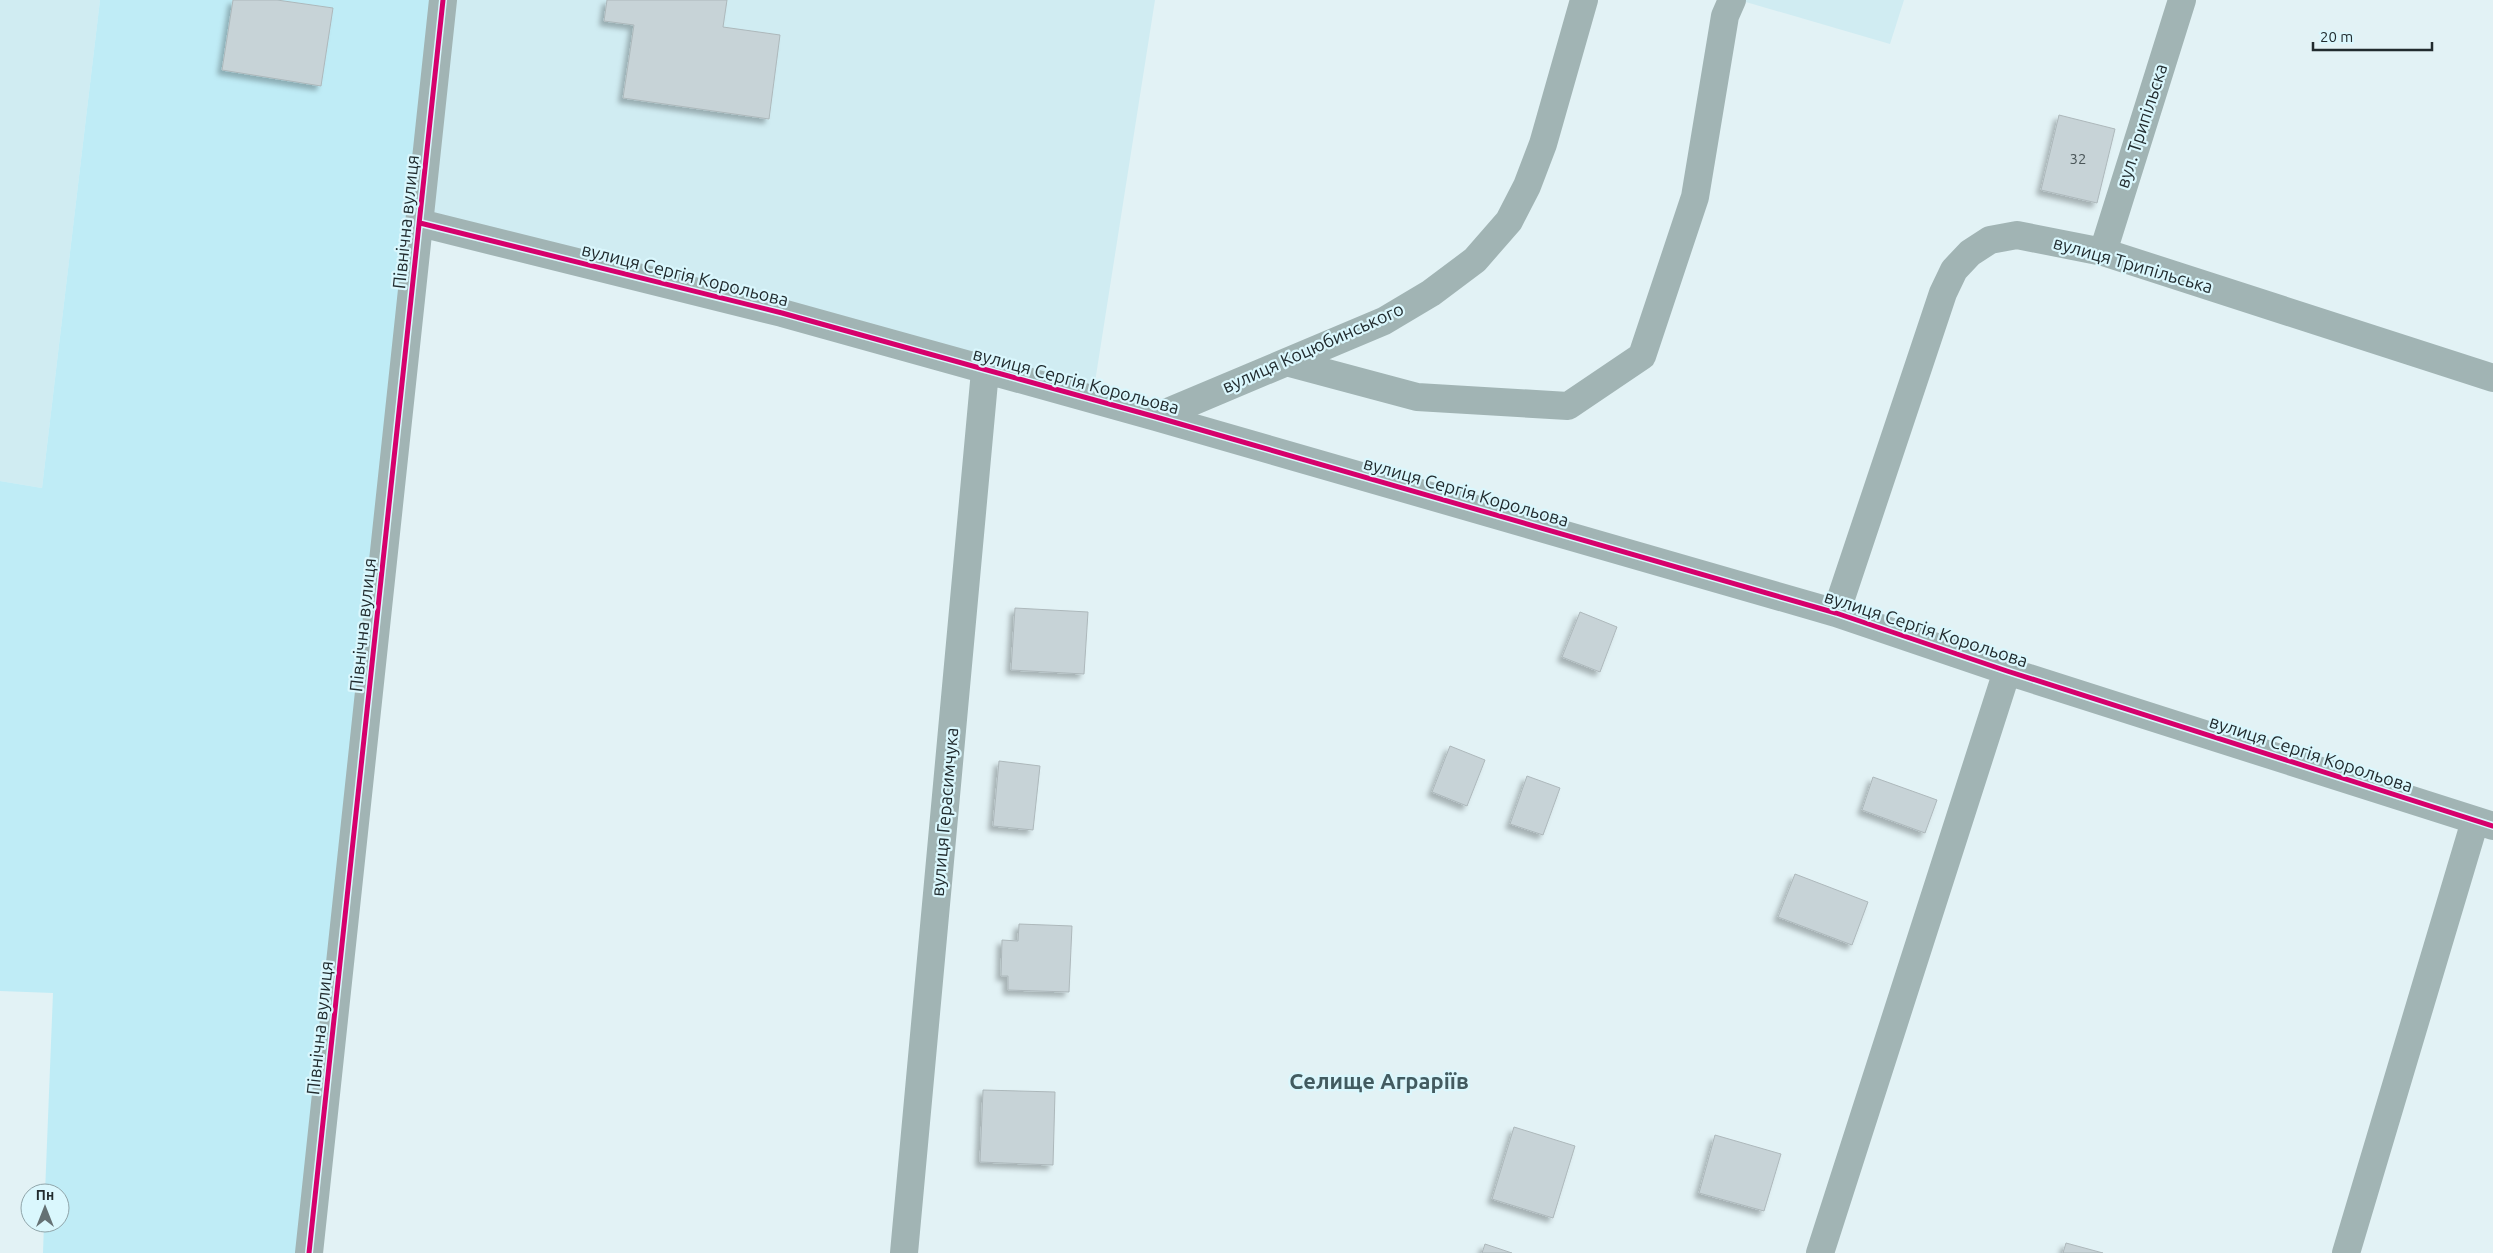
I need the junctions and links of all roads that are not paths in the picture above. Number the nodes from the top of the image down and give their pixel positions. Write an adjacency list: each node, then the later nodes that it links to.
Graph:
1 (443, 0): 5 (street, Північна вулиця)
2 (1584, 0): 7 (street, вулиця Коцюбинського)
3 (1732, 0): 7 (street)
4 (2182, 0): 6 (street, вул. Трипільска)
5 (420, 223): 8 (street, вулиця Сергія Корольова); 14 (street, Північна вулиця)
6 (2102, 252): 9 (street, вулиця Трипільська); 11 (street, вулиця Трипільська)
7 (1286, 362): 10 (street, вулиця Коцюбинського)
8 (985, 371): 10 (street, вулиця Сергія Корольова); 15 (street, вулиця Герасимчука)
9 (2493, 378)
10 (1156, 417): 11 (street, вулиця Сергія Корольова)
11 (1836, 613): 12 (street, вулиця Сергія Корольова)
12 (2007, 671): 13 (street, вулиця Сергія Корольова); 16 (street)
13 (2484, 824): 17 (street, вулиця Сергія Корольова)
14 (309, 1253)
15 (904, 1253)
16 (1820, 1253)
17 (2346, 1253)

